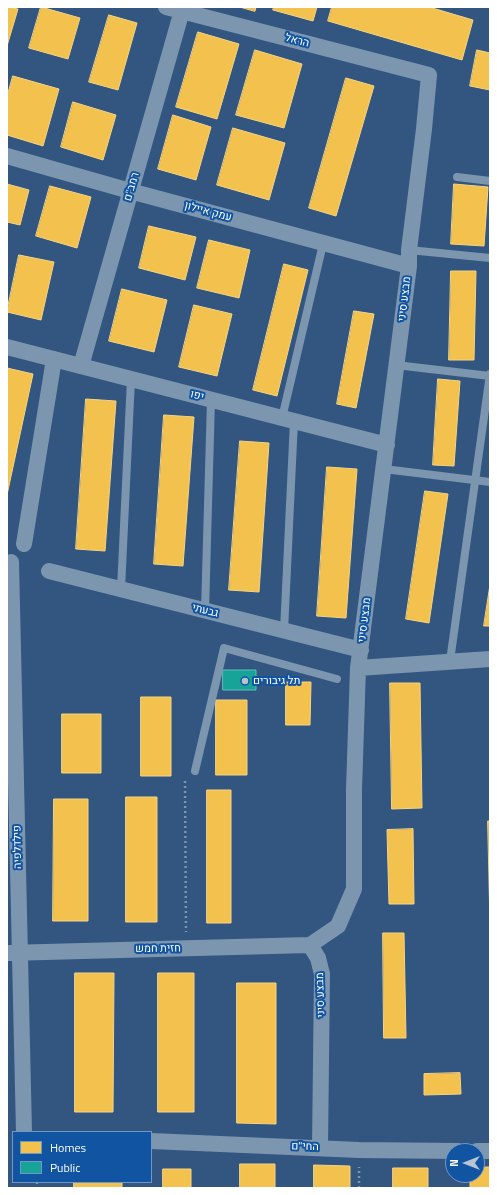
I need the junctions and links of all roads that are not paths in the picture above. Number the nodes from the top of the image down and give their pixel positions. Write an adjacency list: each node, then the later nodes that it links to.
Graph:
1 (166, 7): 2 (street, הראל)
2 (182, 9): 3 (street, הראל); 7 (street, רמב"ם)
3 (429, 75): 9 (street, מבצע סיני)
4 (7, 156): 7 (street, עמק איילון)
5 (457, 177): 6 (lane)
6 (490, 181)
7 (130, 191): 8 (street, עמק איילון); 15 (street, רמב"ם)
8 (323, 244): 11 (street, עמק איילון); 19 (lane)
9 (409, 250): 10 (lane); 11 (street, מבצע סיני)
10 (490, 258)
11 (409, 266): 14 (street, מבצע סיני)
12 (7, 347): 13 (street, יפו)
13 (54, 359): 15 (street, יפו); 24 (street)
14 (396, 365): 16 (lane); 20 (street, מבצע סיני)
15 (81, 366): 17 (street, יפו)
16 (490, 375): 22 (lane)
17 (131, 379): 18 (street, יפו); 27 (lane)
18 (211, 400): 19 (street, יפו); 28 (lane)
19 (288, 420): 20 (street, יפו); 29 (lane)
20 (387, 445): 21 (street, מבצע סיני)
21 (384, 470): 22 (lane); 30 (street, מבצע סיני)
22 (476, 480): 23 (lane); 32 (lane)
23 (490, 482)
24 (24, 544)
25 (11, 562): 37 (street, פילדלפיה)
26 (49, 571): 27 (street, גבעתי)
27 (121, 589): 28 (street, גבעתי)
28 (206, 611): 29 (street, גבעתי)
29 (284, 631): 30 (street, גבעתי)
30 (361, 650): 33 (street, מבצע סיני)
31 (490, 659): 32 (street)
32 (450, 661): 33 (street)
33 (358, 668): 36 (street, מבצע סיני)
34 (337, 679): 35 (lane)
35 (195, 771)
36 (310, 945): 37 (street, חזית חמש); 40 (street, מבצע סיני)
37 (14, 953): 38 (street, פילדלפיה)
38 (24, 1131)
39 (152, 1141): 40 (street, החי"ם)
40 (320, 1148): 41 (street, החי"ם)
41 (445, 1151)

